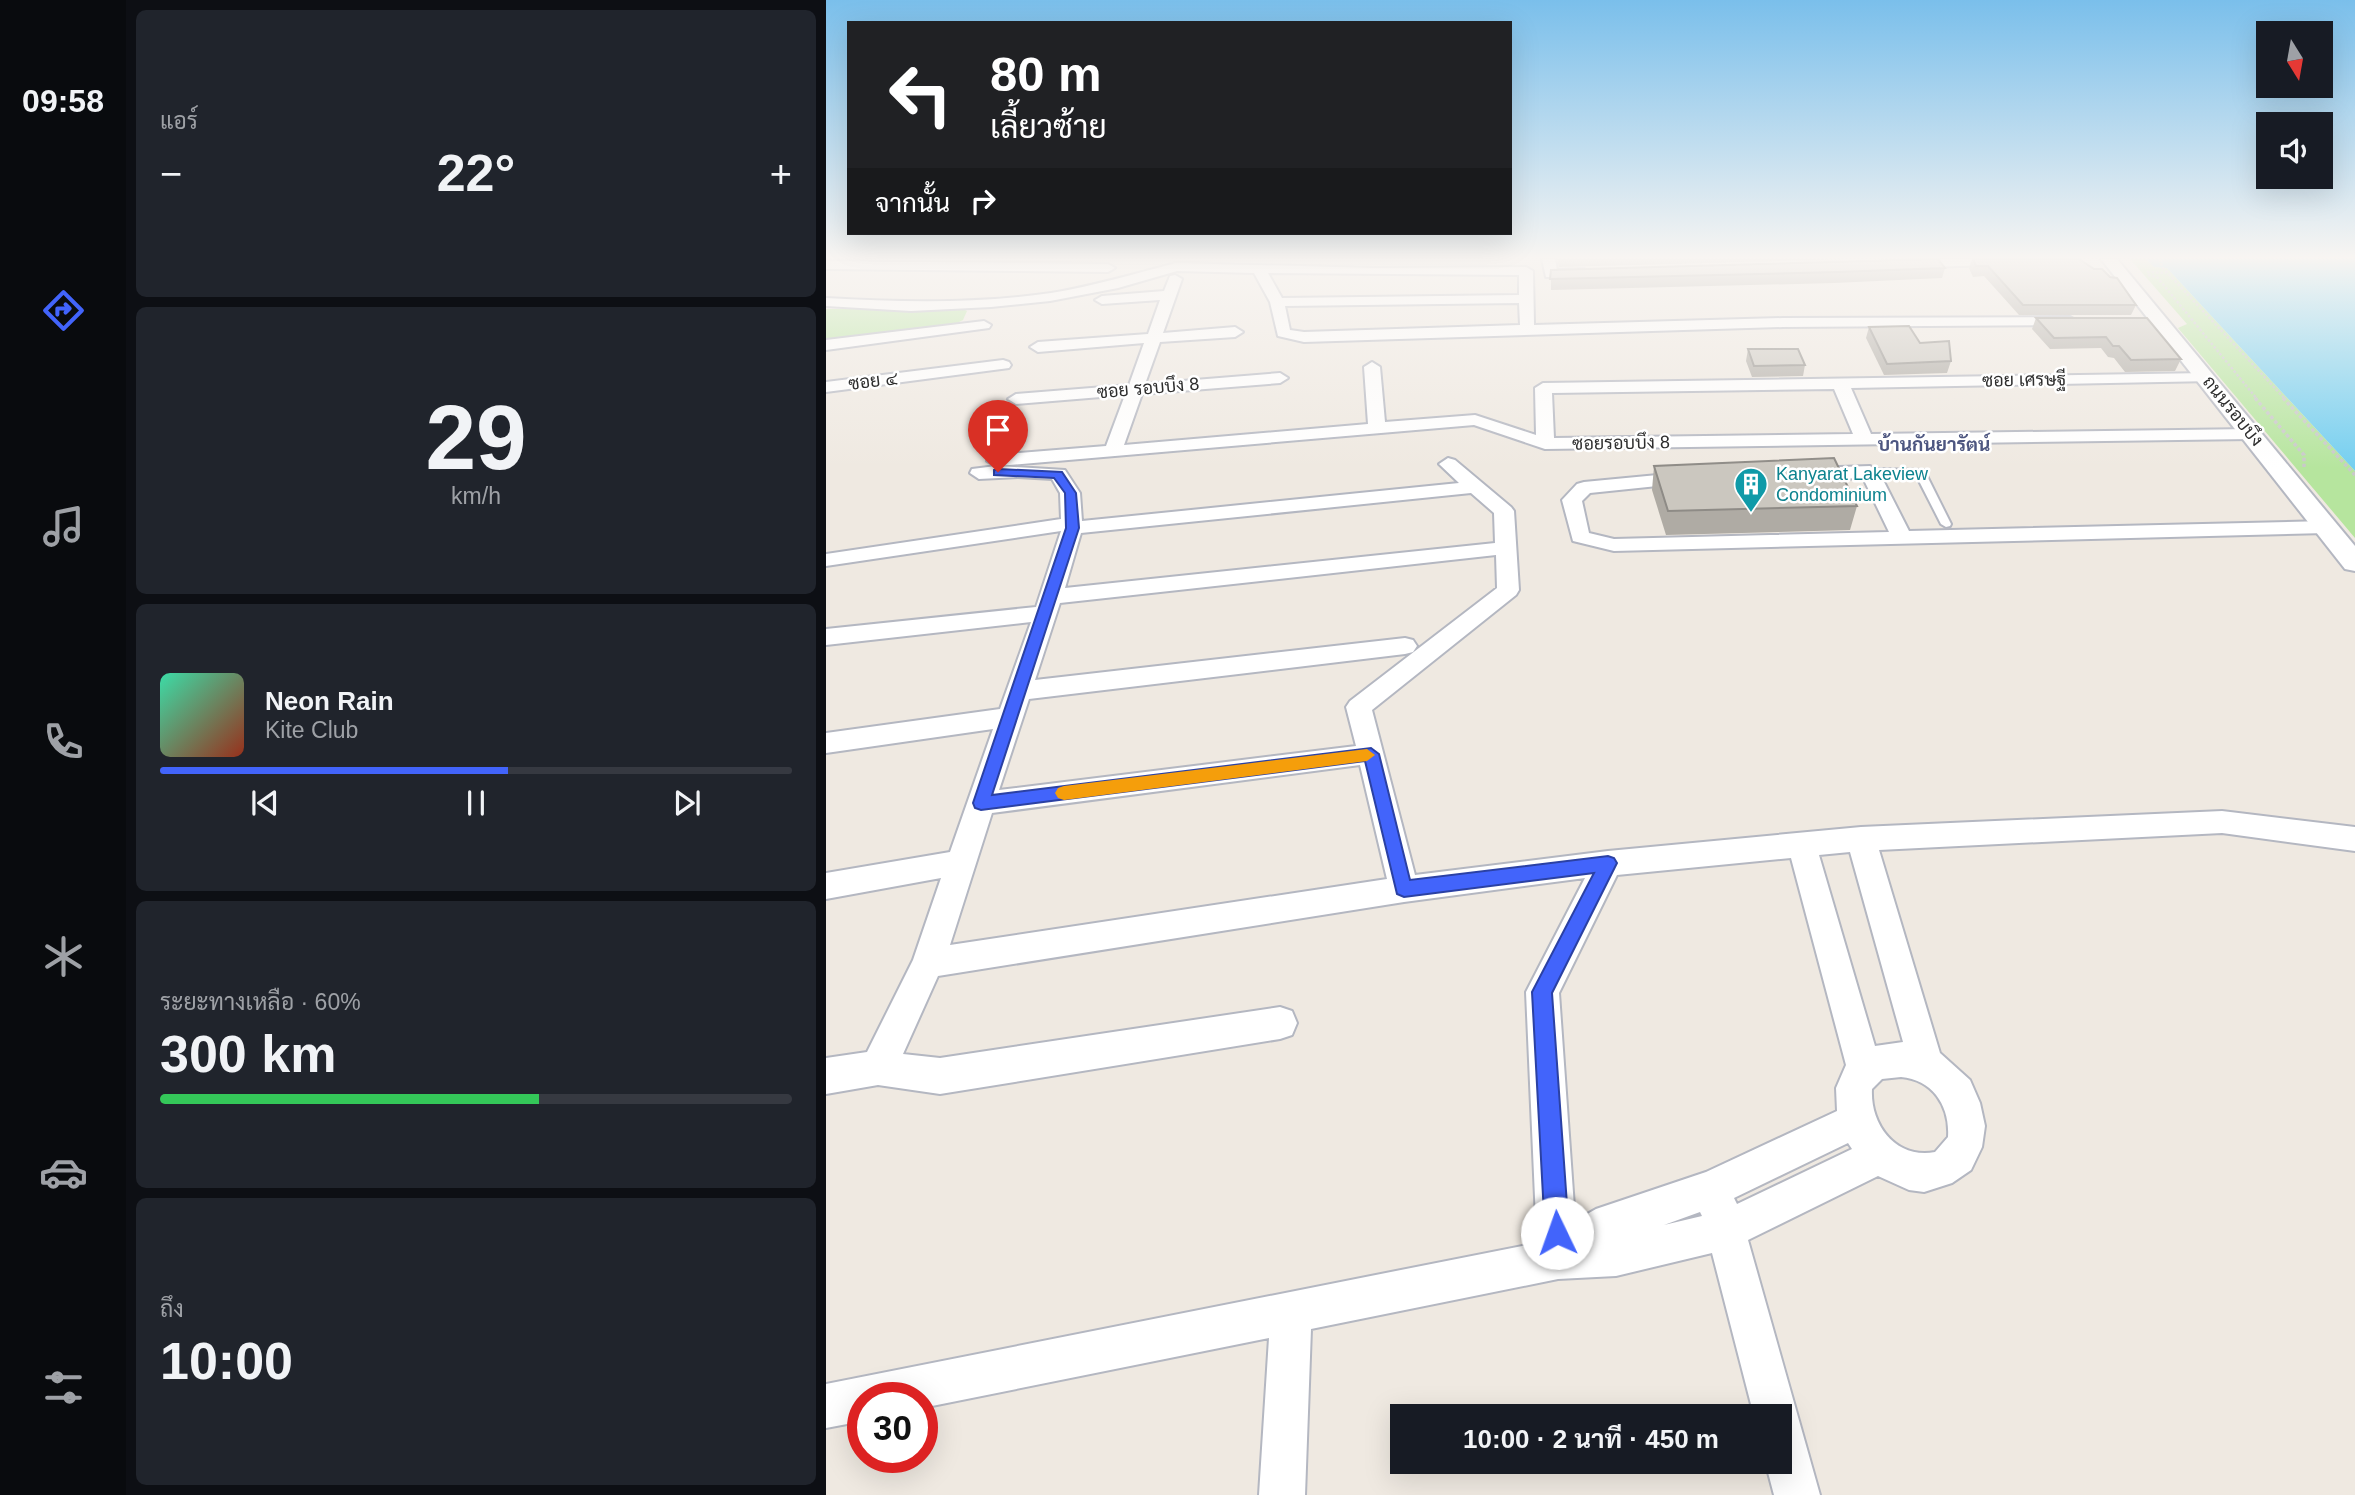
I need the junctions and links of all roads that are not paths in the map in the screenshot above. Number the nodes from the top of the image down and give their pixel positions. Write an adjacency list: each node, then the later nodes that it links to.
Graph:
1 (954, 329): 10 (street)
2 (983, 329): 12 (street)
3 (1157, 329): 9 (street)
4 (1282, 329): 5 (street)
5 (1527, 329): 6 (street)
6 (1539, 329)
7 (2159, 329): 16 (street, ถนนรอบบึง)
8 (1235, 332): 9 (street)
9 (1154, 339): 11 (street); 19 (street)
10 (826, 345)
11 (1038, 347)
12 (971, 358): 13 (street, ซอย ๔); 18 (street, ซอย ๔)
13 (1003, 365)
14 (1372, 367): 23 (street)
15 (1280, 378): 19 (street, ซอย รอบบึง 8)
16 (2207, 378): 17 (street, ซอย เศรษฐี); 24 (street, ถนนรอบบึง)
17 (1840, 383): 21 (street, ซอย เศรษฐี); 25 (street)
18 (826, 387)
19 (1136, 389): 20 (street, ซอย รอบบึง 8); 27 (street)
20 (1016, 399)
21 (1544, 417): 22 (street); 26 (street)
22 (1494, 427): 23 (street, ซอยรอบบึง 8); 26 (street, ซอยรอบบึง 8)
23 (1377, 428): 27 (street, ซอยรอบบึง 8)
24 (2251, 434): 25 (street, ซอยรอบบึง 8); 37 (street, ถนนรอบบึง)
25 (1864, 438): 26 (street, ซอยรอบบึง 8)
26 (1545, 444)
27 (1114, 451): 28 (street, ซอยรอบบึง 8)
28 (996, 461)
29 (1448, 464): 34 (street)
30 (1870, 472): 32 (street); 35 (lane); 38 (street)
31 (979, 474): 36 (street)
32 (1790, 475)
33 (1710, 477): 38 (street)
34 (1477, 487): 36 (street); 39 (street)
35 (1946, 524)
36 (1072, 525): 40 (street); 42 (street)
37 (2326, 527): 38 (street); 41 (street, ถนนรอบบึง)
38 (1903, 539)
39 (1506, 548): 42 (street); 48 (street)
40 (826, 560)
41 (2355, 563)
42 (1048, 605): 43 (street); 45 (street)
43 (826, 637)
44 (1405, 646): 45 (street)
45 (1019, 691): 46 (street)
46 (1011, 717): 47 (street); 49 (street)
47 (826, 743)
48 (1371, 754): 49 (street); 56 (street)
49 (981, 803): 53 (street)
50 (1861, 839): 51 (street); 52 (street); 59 (street)
51 (2355, 839)
52 (1802, 845): 54 (street); 61 (street)
53 (961, 862): 55 (street); 57 (street)
54 (1608, 863): 56 (street); 67 (street)
55 (826, 886)
56 (1404, 889): 57 (street)
57 (928, 964): 60 (street)
58 (1280, 1023): 60 (street)
59 (1926, 1064): 61 (street); 64 (street)
60 (878, 1068): 62 (street)
61 (1865, 1070): 63 (street)
62 (826, 1076)
63 (1857, 1120): 64 (street); 65 (street)
64 (1880, 1155): 66 (street)
65 (1712, 1189): 66 (street); 67 (street)
66 (1726, 1230): 67 (street); 71 (street)
67 (1558, 1259): 68 (street)
68 (1291, 1313): 69 (street); 74 (street)
69 (938, 1383)
70 (847, 1402): 72 (street)
71 (1773, 1404)
72 (826, 1406)
73 (1792, 1474): 75 (street)
74 (1282, 1495)
75 (1797, 1495)

